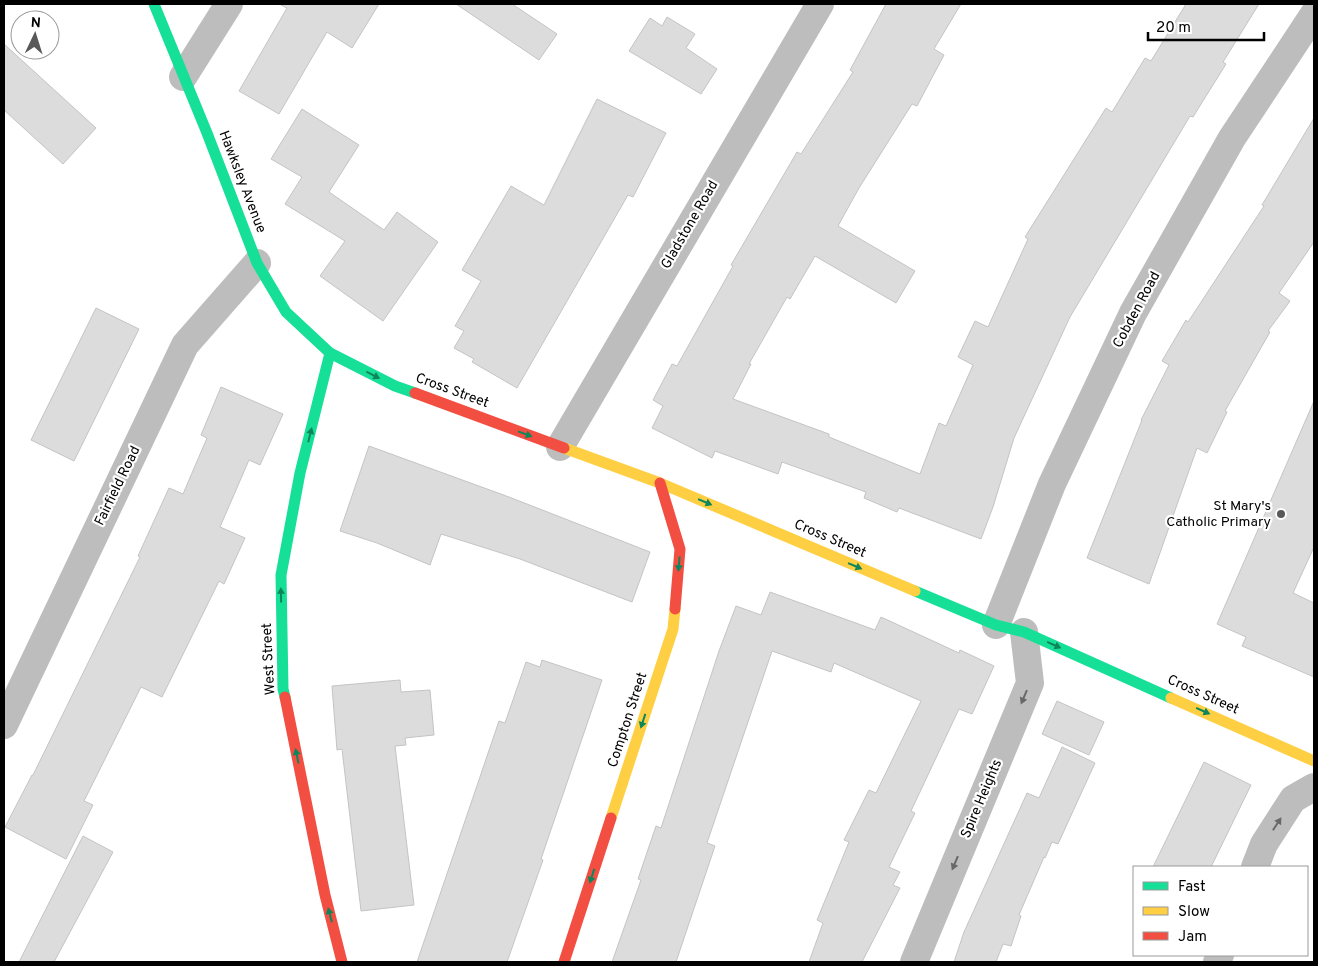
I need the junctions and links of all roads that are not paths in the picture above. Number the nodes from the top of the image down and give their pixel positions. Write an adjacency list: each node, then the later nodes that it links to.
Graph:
1 (154, 4): 5 (street, Hawksley Avenue)
2 (229, 4): 5 (street)
3 (820, 4): 8 (street, Gladstone Road)
4 (1314, 14): 10 (street, Cobden Road)
5 (183, 77): 6 (street, Hawksley Avenue)
6 (257, 263): 7 (street, Hawksley Avenue); 12 (street, Fairfield Road)
7 (330, 353): 8 (street, Cross Street, one-way to 8); 16 (street, West Street, one-way to 7)
8 (560, 446): 9 (street, Cross Street)
9 (660, 483): 10 (street, Cross Street, one-way to 10); 17 (street, Compton Street, one-way to 17)
10 (996, 625): 11 (street, Cross Street)
11 (1024, 632): 13 (street, Cross Street, one-way to 13); 18 (street, Spire Heights, one-way to 18)
12 (4, 725)
13 (1314, 761)
14 (1314, 787): 15 (street, one-way to 14)
15 (1254, 866)
16 (342, 962)
17 (564, 962)
18 (914, 962)

